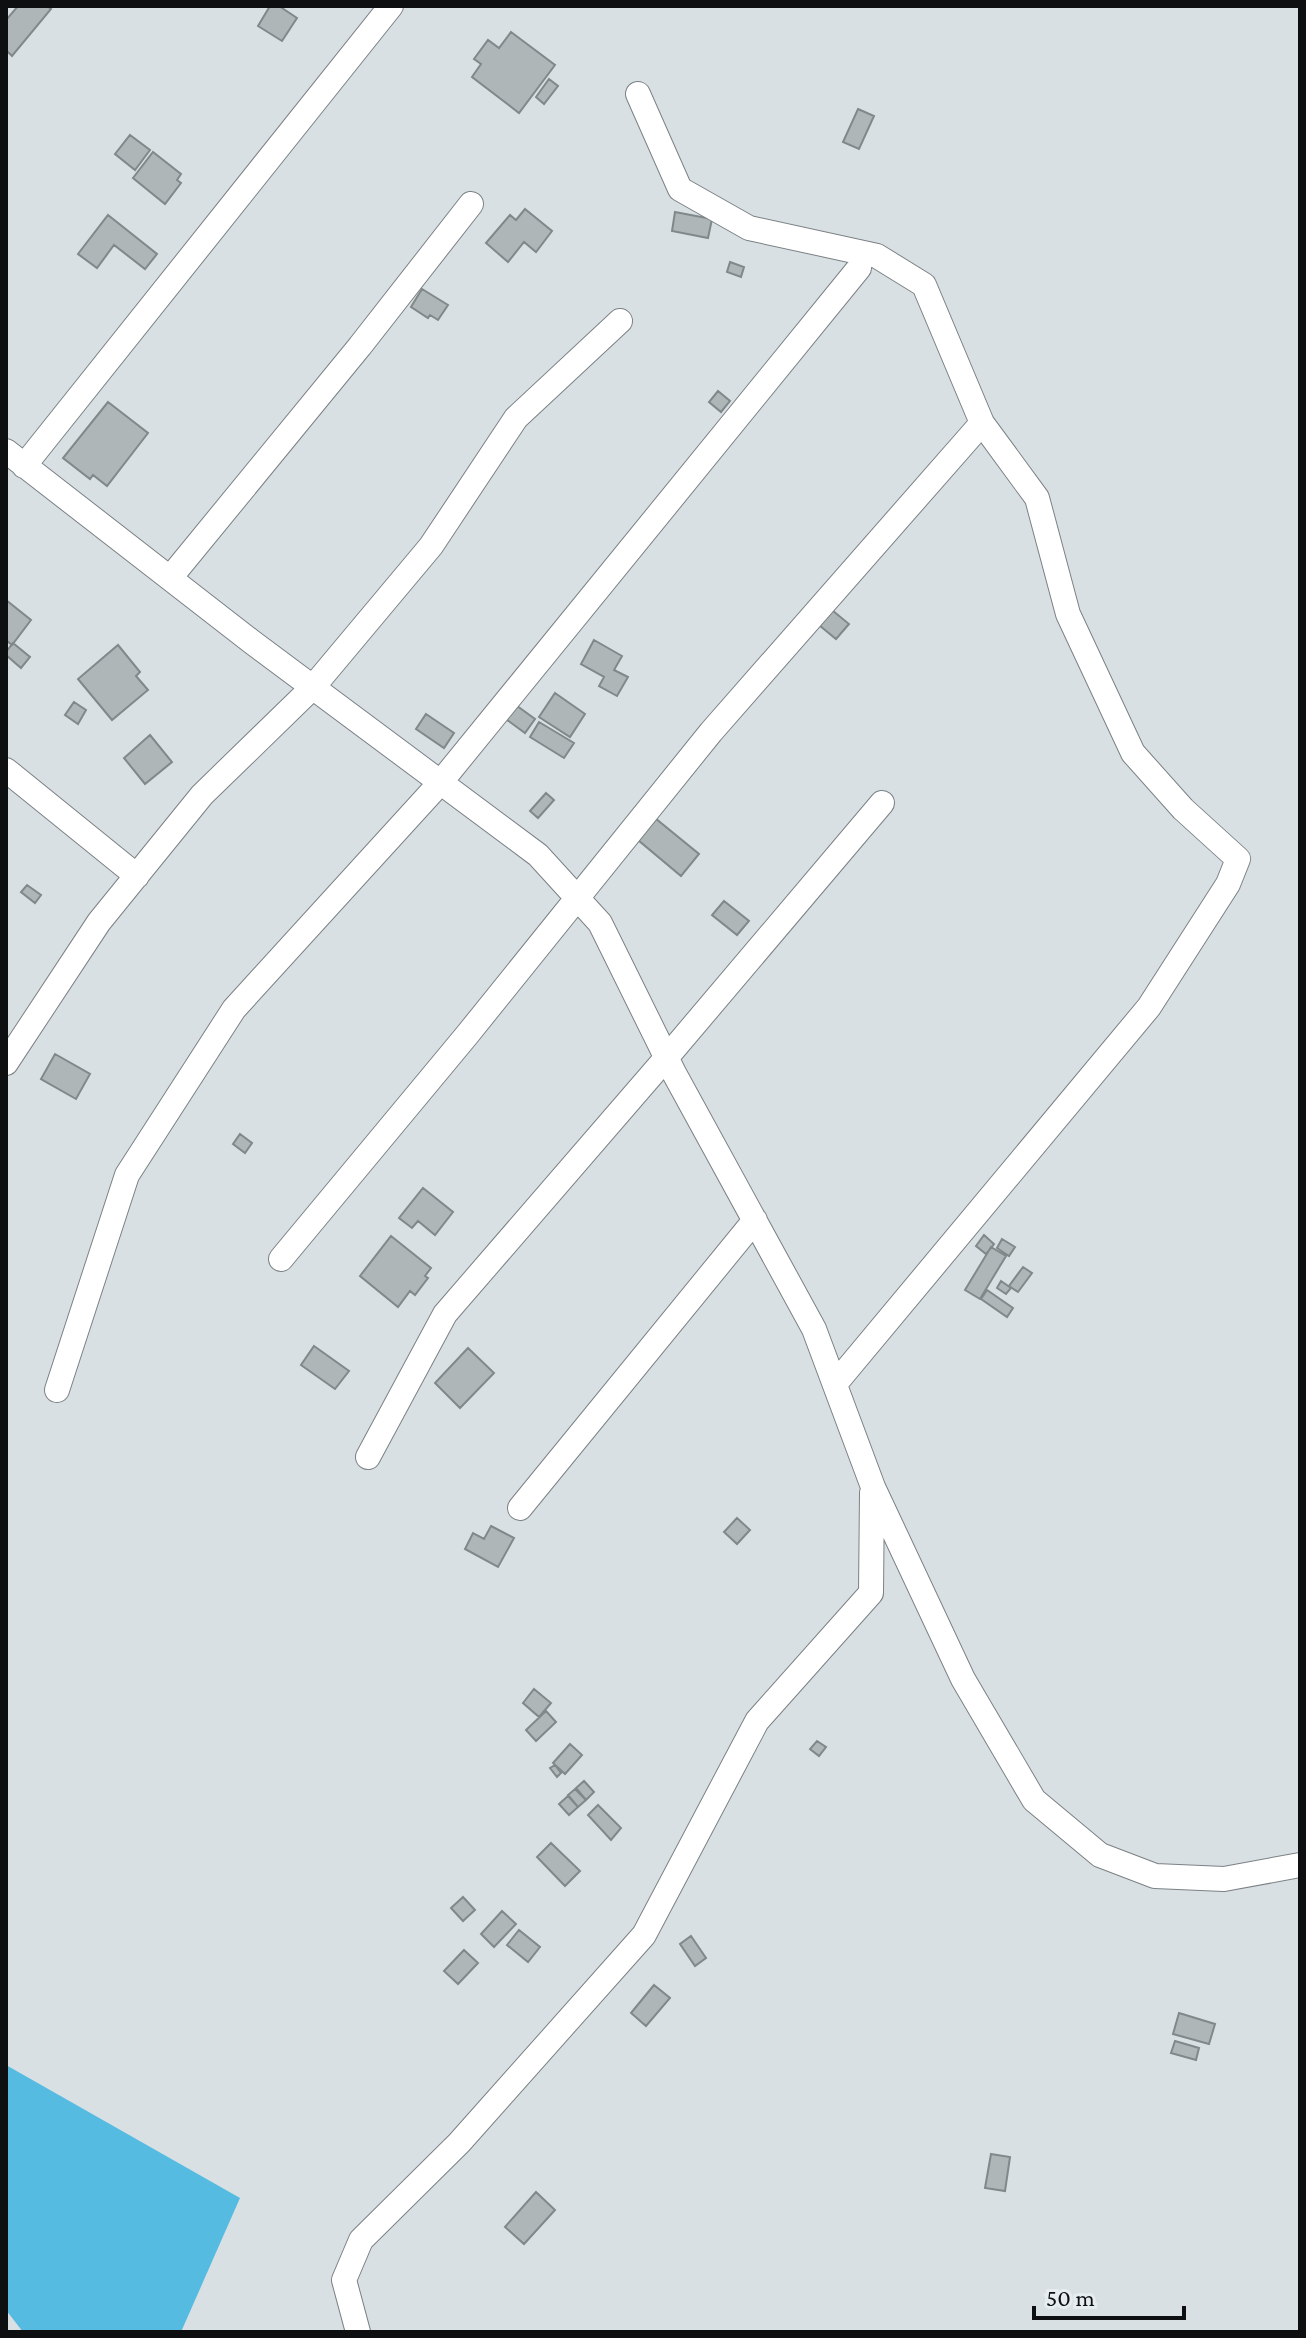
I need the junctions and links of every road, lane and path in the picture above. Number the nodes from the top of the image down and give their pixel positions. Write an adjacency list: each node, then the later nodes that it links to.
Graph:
1 (391, 6): 7 (street)
2 (638, 94): 6 (street)
3 (471, 204): 8 (street)
4 (859, 268): 11 (street)
5 (620, 321): 9 (street)
6 (982, 423): 14 (street); 19 (street)
7 (15, 458): 8 (street)
8 (170, 578): 9 (street)
9 (313, 687): 11 (street); 13 (street)
10 (6, 770): 13 (street)
11 (440, 783): 14 (street); 20 (street)
12 (882, 803): 15 (street)
13 (137, 876): 16 (street)
14 (576, 897): 15 (street); 18 (street)
15 (667, 1057): 17 (street); 21 (street)
16 (6, 1063)
17 (755, 1220): 19 (street); 23 (street)
18 (281, 1259)
19 (835, 1384): 22 (street)
20 (57, 1390)
21 (368, 1457)
22 (873, 1487): 24 (street); 25 (street)
23 (520, 1508)
24 (1300, 1865)
25 (358, 2332)

